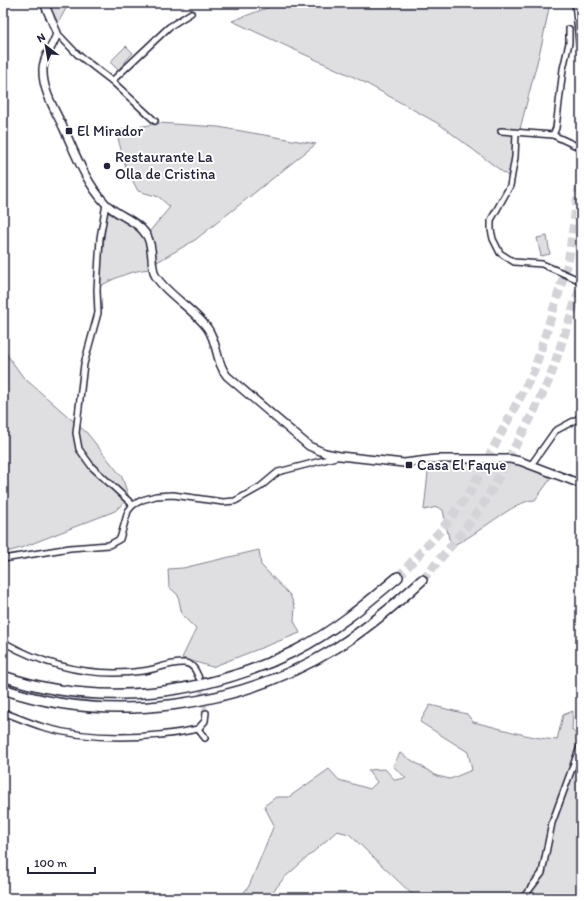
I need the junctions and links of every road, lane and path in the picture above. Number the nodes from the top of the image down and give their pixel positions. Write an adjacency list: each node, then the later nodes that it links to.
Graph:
1 (44, 3): 5 (street)
2 (577, 3): 6 (highway)
3 (191, 13): 7 (street)
4 (569, 29): 11 (street)
5 (57, 33): 7 (street); 13 (street)
6 (581, 42)
7 (112, 81): 8 (street)
8 (155, 121)
9 (501, 132): 10 (street)
10 (516, 133): 11 (street); 14 (street)
11 (553, 134): 12 (street)
12 (581, 148)
13 (106, 204): 16 (street); 19 (street)
14 (581, 281)
15 (581, 417): 17 (street)
16 (340, 456): 17 (street); 19 (street)
17 (531, 465): 18 (street)
18 (581, 484)
19 (133, 505): 20 (street)
20 (3, 559)
21 (398, 577): 24 (highway)
22 (422, 580): 26 (highway)
23 (3, 642): 25 (street)
24 (3, 676)
25 (199, 678)
26 (3, 690)
27 (3, 712): 29 (street)
28 (206, 713): 29 (street)
29 (198, 729): 30 (street)
30 (205, 738)
31 (581, 744): 32 (street)
32 (523, 898)

